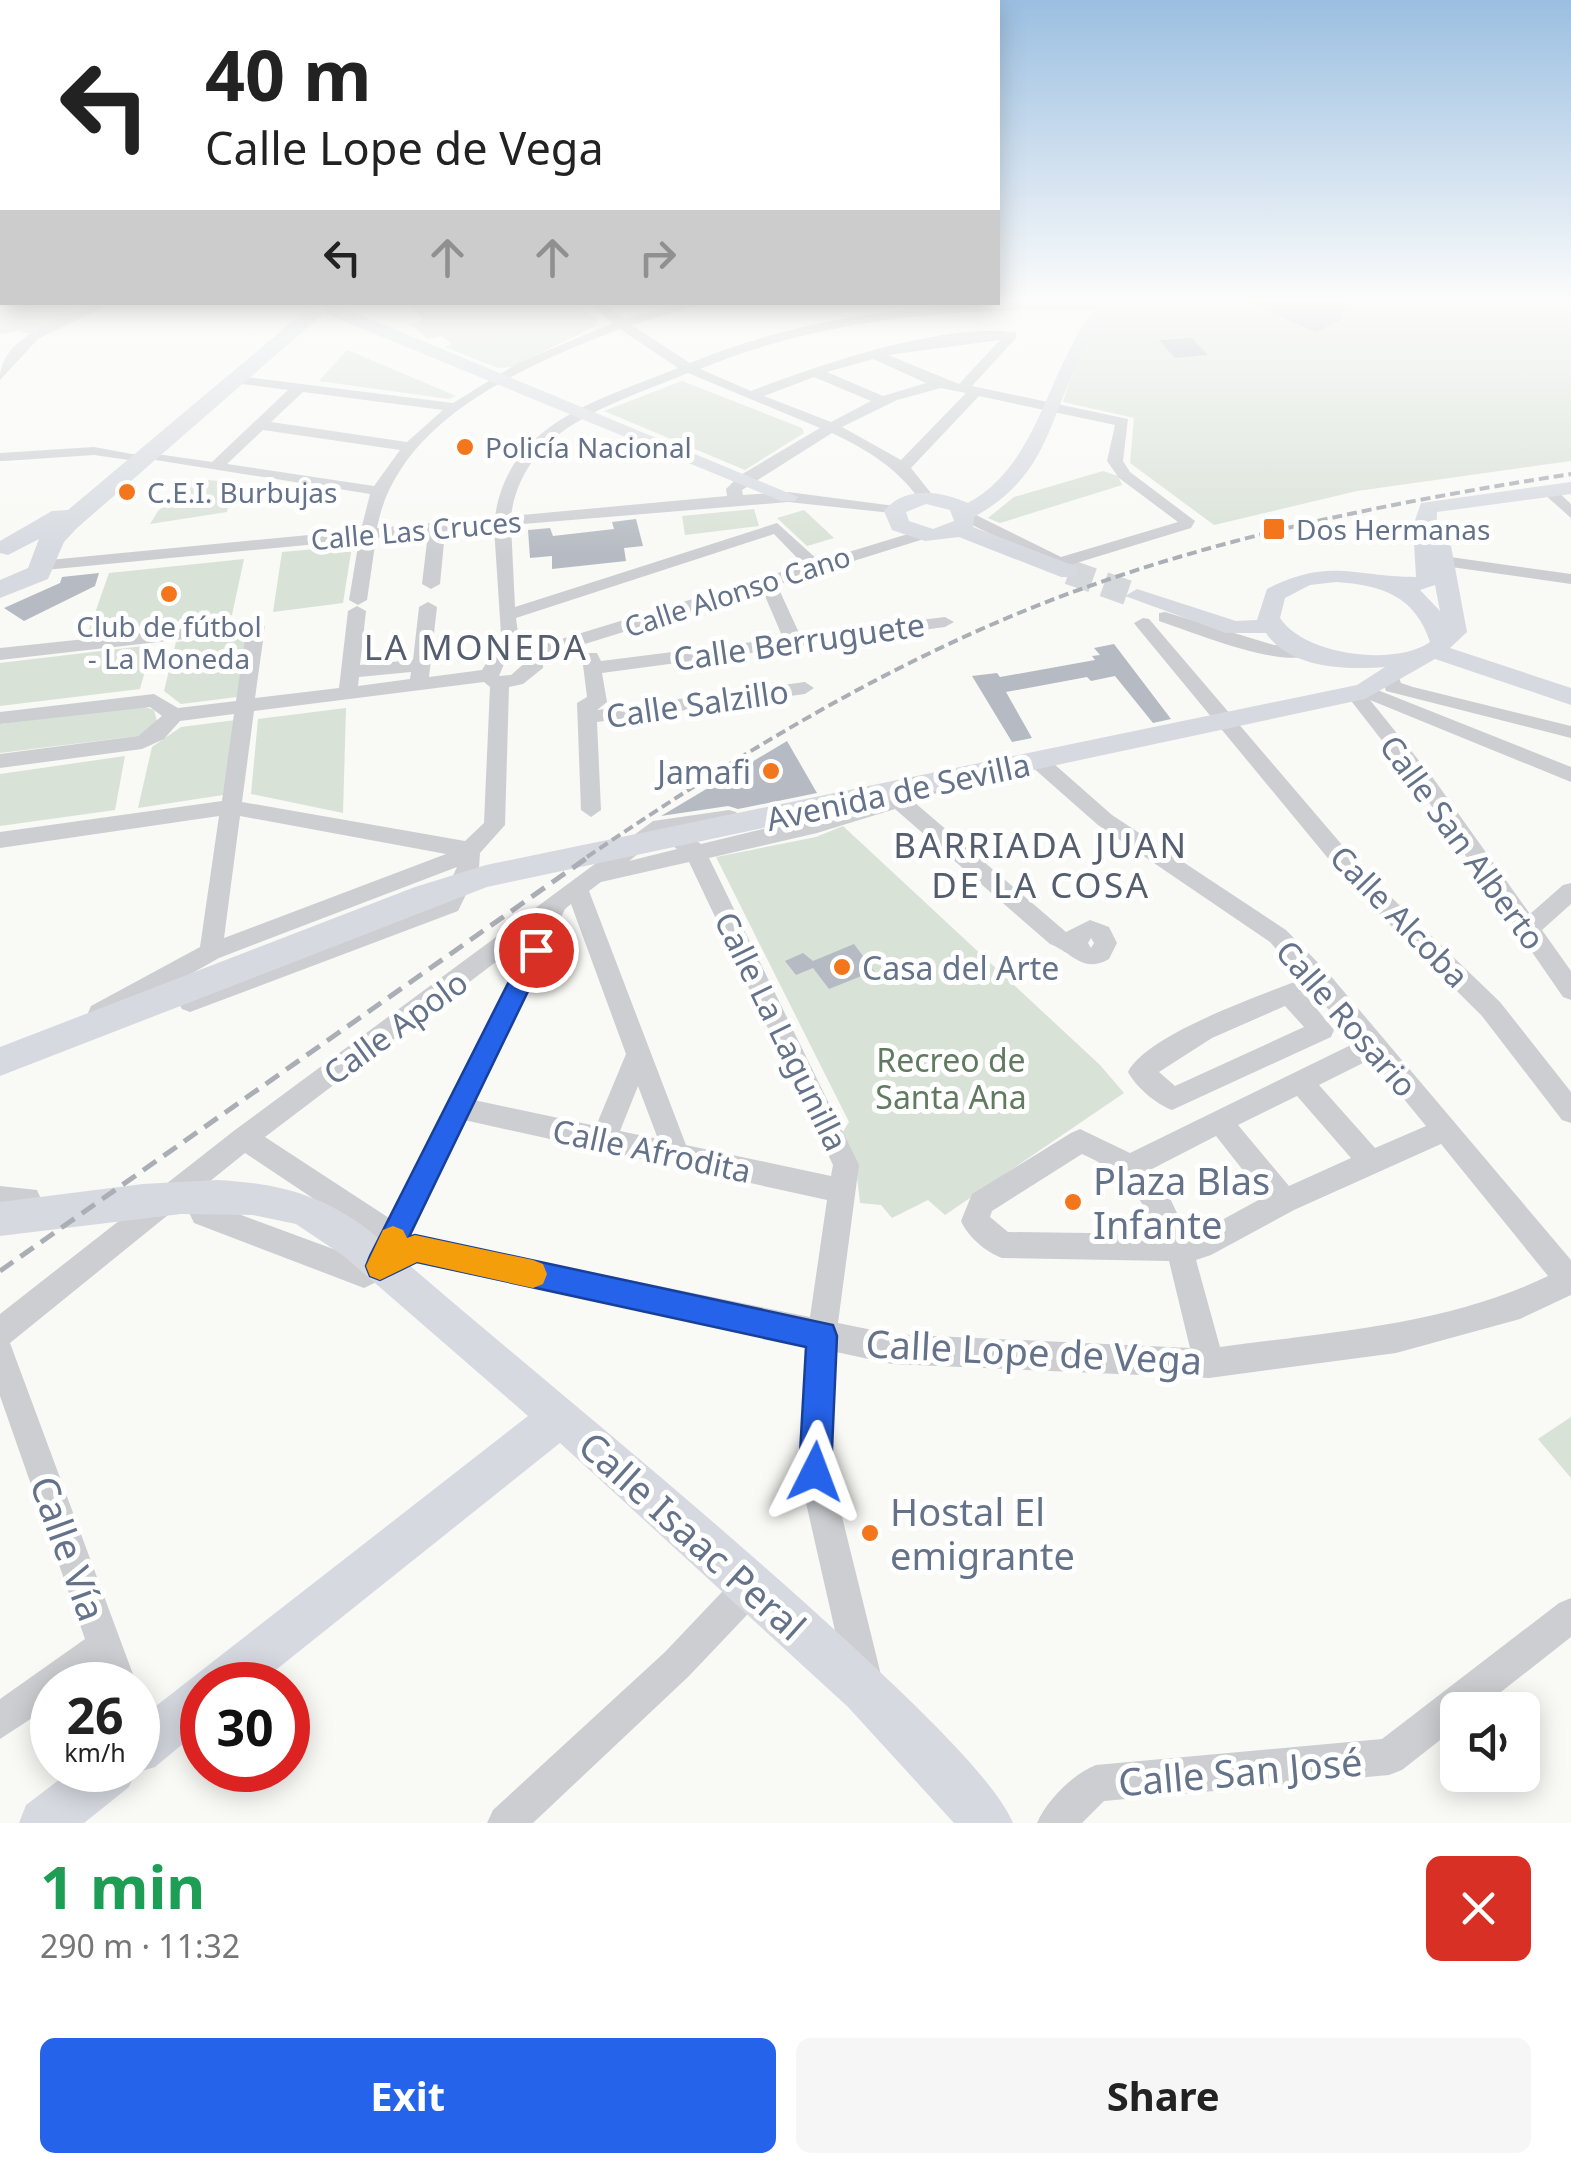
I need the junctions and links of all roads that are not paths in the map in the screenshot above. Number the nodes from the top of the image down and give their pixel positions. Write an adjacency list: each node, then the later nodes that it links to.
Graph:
1 (221, 386): 25 (main road)
2 (231, 386): 25 (main road)
3 (285, 386): 14 (street)
4 (490, 386): 19 (street)
5 (515, 386): 20 (street)
6 (646, 386): 20 (street)
7 (732, 386): 16 (street)
8 (775, 386): 16 (street)
9 (848, 386): 17 (street)
10 (926, 386): 17 (street)
11 (950, 386): 15 (street)
12 (972, 386): 15 (street)
13 (1061, 386): 18 (street)
14 (299, 388): 19 (street); 21 (street)
15 (970, 390): 18 (street); 27 (street)
16 (753, 395): 22 (street)
17 (886, 402): 22 (street)
18 (1053, 407): 38 (street); 38 (street)
19 (452, 408): 23 (street)
20 (581, 413): 28 (street); 39 (street)
21 (259, 425): 23 (street); 26 (street)
22 (831, 428): 27 (street); 29 (street)
23 (410, 447): 31 (street)
24 (4, 457): 25 (street)
25 (143, 457): 26 (street); 43 (main road); 44 (main road)
26 (216, 466): 31 (street)
27 (901, 469): 32 (street)
28 (722, 472): 29 (street); 35 (street)
29 (744, 480): 33 (street); 34 (street)
30 (1561, 489): 36 (street); 37 (street)
31 (378, 491): 42 (street)
32 (926, 497): 38 (street); 40 (street)
33 (788, 498): 34 (street, Calle Las Cruces); 40 (street, Calle Las Cruces)
34 (735, 501): 35 (street, Calle Las Cruces)
35 (694, 503): 39 (street, Calle Las Cruces)
36 (1436, 504): 45 (street); 48 (street)
37 (1571, 513)
38 (963, 519): 40 (street); 47 (street)
39 (504, 522): 41 (street, Calle Las Cruces); 55 (street)
40 (905, 524): 46 (street, Calle Alonso Cano)
41 (437, 530): 42 (street, Calle Las Cruces); 51 (street)
42 (372, 535): 44 (street, Calle Las Cruces); 68 (street)
43 (4, 548): 44 (main road)
44 (44, 559): 52 (main road)
45 (1443, 561): 49 (street); 62 (street)
46 (814, 566): 50 (street, Calle Alonso Cano); 55 (street)
47 (1069, 572)
48 (1379, 577): 59 (street); 62 (street)
49 (1571, 579)
50 (765, 582): 60 (street, Calle Alonso Cano); 61 (street)
51 (431, 584)
52 (0, 590)
53 (1137, 596): 59 (street)
54 (428, 608): 69 (street)
55 (507, 615): 63 (street)
56 (1165, 617): 66 (street)
57 (945, 622): 61 (street, Calle Berruguete)
58 (1143, 623): 80 (street, Calle Alcoba)
59 (1271, 626): 66 (street)
60 (589, 638): 65 (street, Calle Alonso Cano); 67 (street)
61 (794, 643): 67 (street, Calle Berruguete)
62 (1433, 649): 66 (street); 70 (street, Avenida de Sevilla); 75 (street)
63 (510, 651): 65 (street); 71 (street)
64 (0, 654): 76 (street)
65 (533, 654): 71 (street)
66 (1317, 654): 73 (street)
67 (593, 668): 78 (street)
68 (350, 672): 69 (street); 74 (street)
69 (420, 675): 71 (street); 74 (street)
70 (1390, 677): 73 (street, Avenida de Sevilla); 81 (street)
71 (494, 680): 91 (street)
72 (805, 688): 78 (street, Calle Salzillo)
73 (1352, 693): 80 (street, Avenida de Sevilla); 84 (street); 95 (street, Calle San Alberto)
74 (348, 694): 76 (street)
75 (1571, 697)
76 (246, 708): 77 (street); 87 (street)
77 (174, 716): 79 (street); 82 (street)
78 (588, 717): 88 (street)
79 (0, 718)
80 (1226, 722): 83 (street, Avenida de Sevilla); 108 (street, Calle Alcoba)
81 (1571, 732)
82 (0, 761)
83 (1038, 761): 85 (street, Avenida de Sevilla); 99 (street, Calle Rosario)
84 (1571, 775)
85 (943, 781): 86 (street, Avenida de Sevilla); 89 (street)
86 (888, 799): 92 (street); 97 (street); 102 (street, Avenida de Sevilla)
87 (231, 808): 90 (street); 91 (street); 98 (street)
88 (591, 810)
89 (660, 826): 92 (street); 93 (street)
90 (0, 840)
91 (470, 850): 98 (street, Avenida de Sevilla); 102 (street, Avenida de Sevilla)
92 (694, 850): 93 (street); 117 (street, Calle La Lagunilla)
93 (585, 884): 96 (street); 104 (street)
94 (1571, 891): 95 (street)
95 (1528, 928): 100 (street, Calle San Alberto)
96 (527, 943): 107 (street); 111 (street, Calle Apolo)
97 (1076, 945)
98 (211, 952): 102 (street, Avenida de Sevilla)
99 (1321, 982): 101 (street); 103 (street, Calle Rosario)
100 (1571, 990)
101 (1289, 994): 101 (street)
102 (45, 1044): 105 (street, Avenida de Sevilla)
103 (1376, 1045): 106 (street); 110 (street, Calle Rosario)
104 (638, 1056): 112 (street); 113 (street)
105 (0, 1062)
106 (1300, 1082): 109 (street); 114 (street)
107 (460, 1108): 112 (street, Calle Afrodita); 121 (street)
108 (1571, 1112)
109 (1220, 1122): 115 (street); 118 (street)
110 (1444, 1130): 114 (street); 122 (street, Calle Rosario)
111 (244, 1138): 116 (street); 121 (street)
112 (604, 1139): 113 (street, Calle Afrodita)
113 (677, 1155): 117 (street, Calle Afrodita)
114 (1371, 1162): 118 (street)
115 (1132, 1164): 120 (street); 120 (street)
116 (188, 1183): 121 (street); 123 (street)
117 (844, 1191): 124 (street, Calle La Lagunilla)
118 (1284, 1200): 120 (street)
119 (9, 1206): 121 (street, Calle Isaac Peral)
120 (1176, 1248): 126 (street)
121 (380, 1266): 124 (street, Calle Lope de Vega); 127 (street, Calle Isaac Peral)
122 (1570, 1281): 126 (street, Calle Lope de Vega)
123 (0, 1333)
124 (822, 1336): 126 (street, Calle Lope de Vega); 133 (street, Calle La Lagunilla)
125 (0, 1354): 130 (street, Calle Vía)
126 (1209, 1363)
127 (561, 1416): 128 (street, Calle Isaac Peral); 132 (street)
128 (751, 1586): 133 (street, Calle Isaac Peral); 139 (street)
129 (1566, 1628): 141 (street, Calle San José)
130 (104, 1646): 131 (street, Calle Vía); 135 (street)
131 (110, 1662)
132 (249, 1662)
133 (867, 1692): 140 (street, Calle Isaac Peral)
134 (180, 1715): 136 (street)
135 (0, 1722)
136 (160, 1730)
137 (82, 1792): 138 (street)
138 (44, 1823)
139 (506, 1823)
140 (988, 1823)
141 (1056, 1823)

